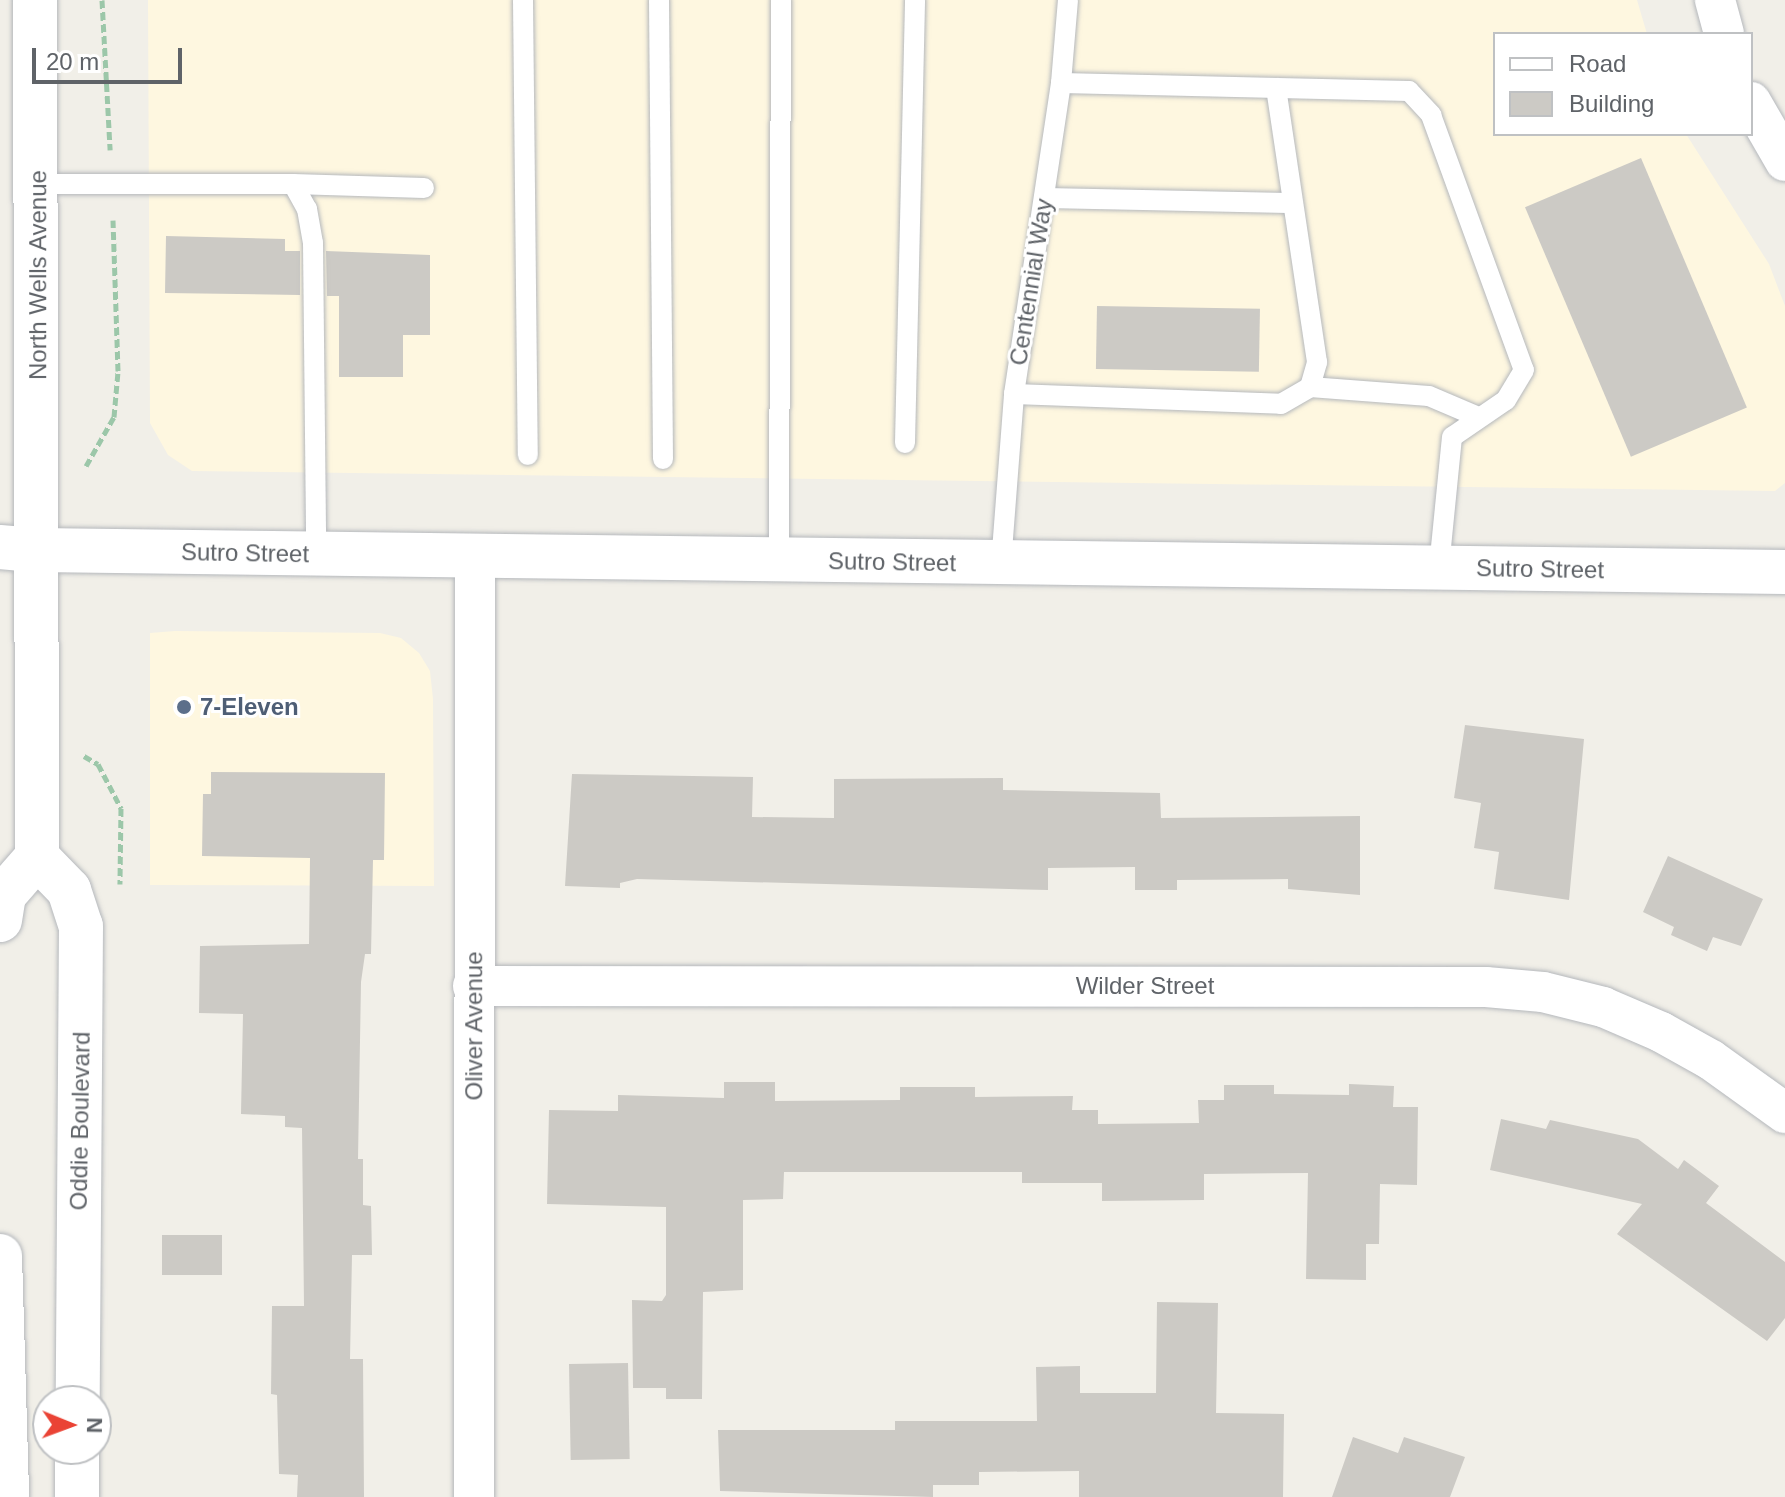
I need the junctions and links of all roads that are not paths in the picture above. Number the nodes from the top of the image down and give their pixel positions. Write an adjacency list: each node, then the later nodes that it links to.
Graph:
1 (35, 0): 13 (main road, North Wells Avenue)
2 (523, 0): 22 (lane)
3 (659, 0): 23 (lane)
4 (781, 0): 27 (lane)
5 (915, 0): 21 (lane)
6 (1068, 0): 9 (lane, Centennial Way)
7 (1715, 0): 8 (street)
8 (1723, 32)
9 (1061, 83): 10 (lane); 16 (lane, Centennial Way)
10 (1276, 88): 17 (lane); 20 (lane)
11 (1753, 105): 12 (street)
12 (1785, 161)
13 (39, 184): 14 (lane); 24 (main road, North Wells Avenue)
14 (293, 184): 15 (lane); 25 (lane)
15 (424, 188)
16 (1044, 198): 17 (lane); 19 (lane, Centennial Way)
17 (1290, 203): 18 (lane)
18 (1310, 387): 19 (lane); 20 (lane)
19 (1014, 394): 28 (lane, Centennial Way)
20 (1476, 416): 29 (lane)
21 (905, 443)
22 (528, 455)
23 (663, 459)
24 (19, 548): 25 (main road, Sutro Street); 31 (main road)
25 (316, 554): 26 (main road, Sutro Street)
26 (475, 556): 27 (main road, Sutro Street); 33 (street, Oliver Avenue)
27 (779, 559): 28 (main road, Sutro Street)
28 (1001, 564): 29 (main road, Sutro Street)
29 (1439, 568): 30 (main road, Sutro Street)
30 (1785, 572)
31 (37, 857): 32 (main road); 36 (main road, Oddie Boulevard)
32 (0, 920)
33 (473, 986): 34 (street, Wilder Street); 40 (street, Oliver Avenue)
34 (1785, 1113)
35 (0, 1256): 38 (main road)
36 (78, 1385)
37 (77, 1465): 39 (main road)
38 (7, 1497)
39 (77, 1497)
40 (474, 1497)

